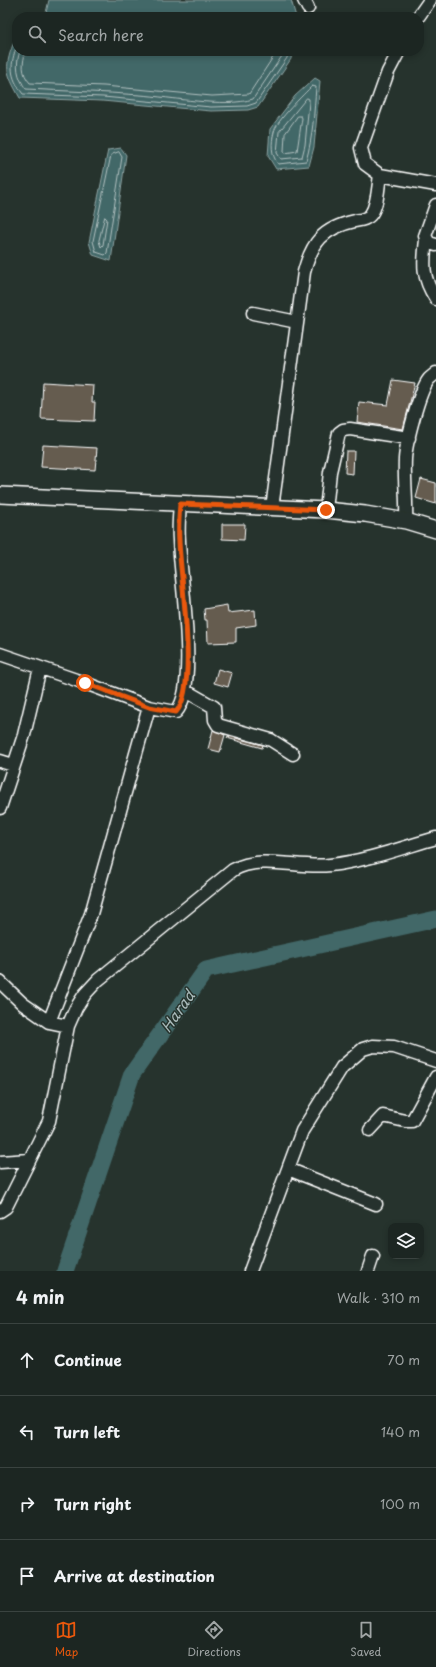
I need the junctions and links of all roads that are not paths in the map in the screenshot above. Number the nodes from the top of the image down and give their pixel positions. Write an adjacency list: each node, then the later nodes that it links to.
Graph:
1 (430, 0): 2 (street)
2 (422, 12)
3 (396, 56): 4 (street)
4 (380, 175): 5 (street); 10 (street)
5 (436, 184)
6 (436, 205): 7 (street)
7 (431, 242): 8 (street)
8 (436, 299)
9 (253, 313): 10 (street)
10 (298, 322): 15 (street)
11 (436, 373): 12 (street)
12 (409, 438): 16 (street); 17 (street)
13 (0, 495): 14 (main road)
14 (180, 504): 15 (main road); 21 (street)
15 (272, 508): 16 (main road)
16 (322, 510): 17 (main road)
17 (406, 521): 18 (main road)
18 (436, 530)
19 (0, 654): 20 (street)
20 (40, 668): 22 (street); 25 (street)
21 (186, 691): 22 (street); 23 (street)
22 (149, 707): 29 (street)
23 (293, 754)
24 (0, 761): 25 (street)
25 (13, 765): 26 (street)
26 (0, 808)
27 (436, 838): 30 (street)
28 (0, 982): 29 (street)
29 (48, 1022): 30 (street)
30 (68, 1026): 34 (street)
31 (436, 1061): 36 (street)
32 (436, 1076): 33 (street)
33 (370, 1130)
34 (29, 1160): 35 (street); 38 (street)
35 (0, 1162)
36 (288, 1169): 37 (street); 40 (street)
37 (376, 1204)
38 (0, 1211)
39 (373, 1256): 41 (street)
40 (250, 1271)
41 (368, 1271)

